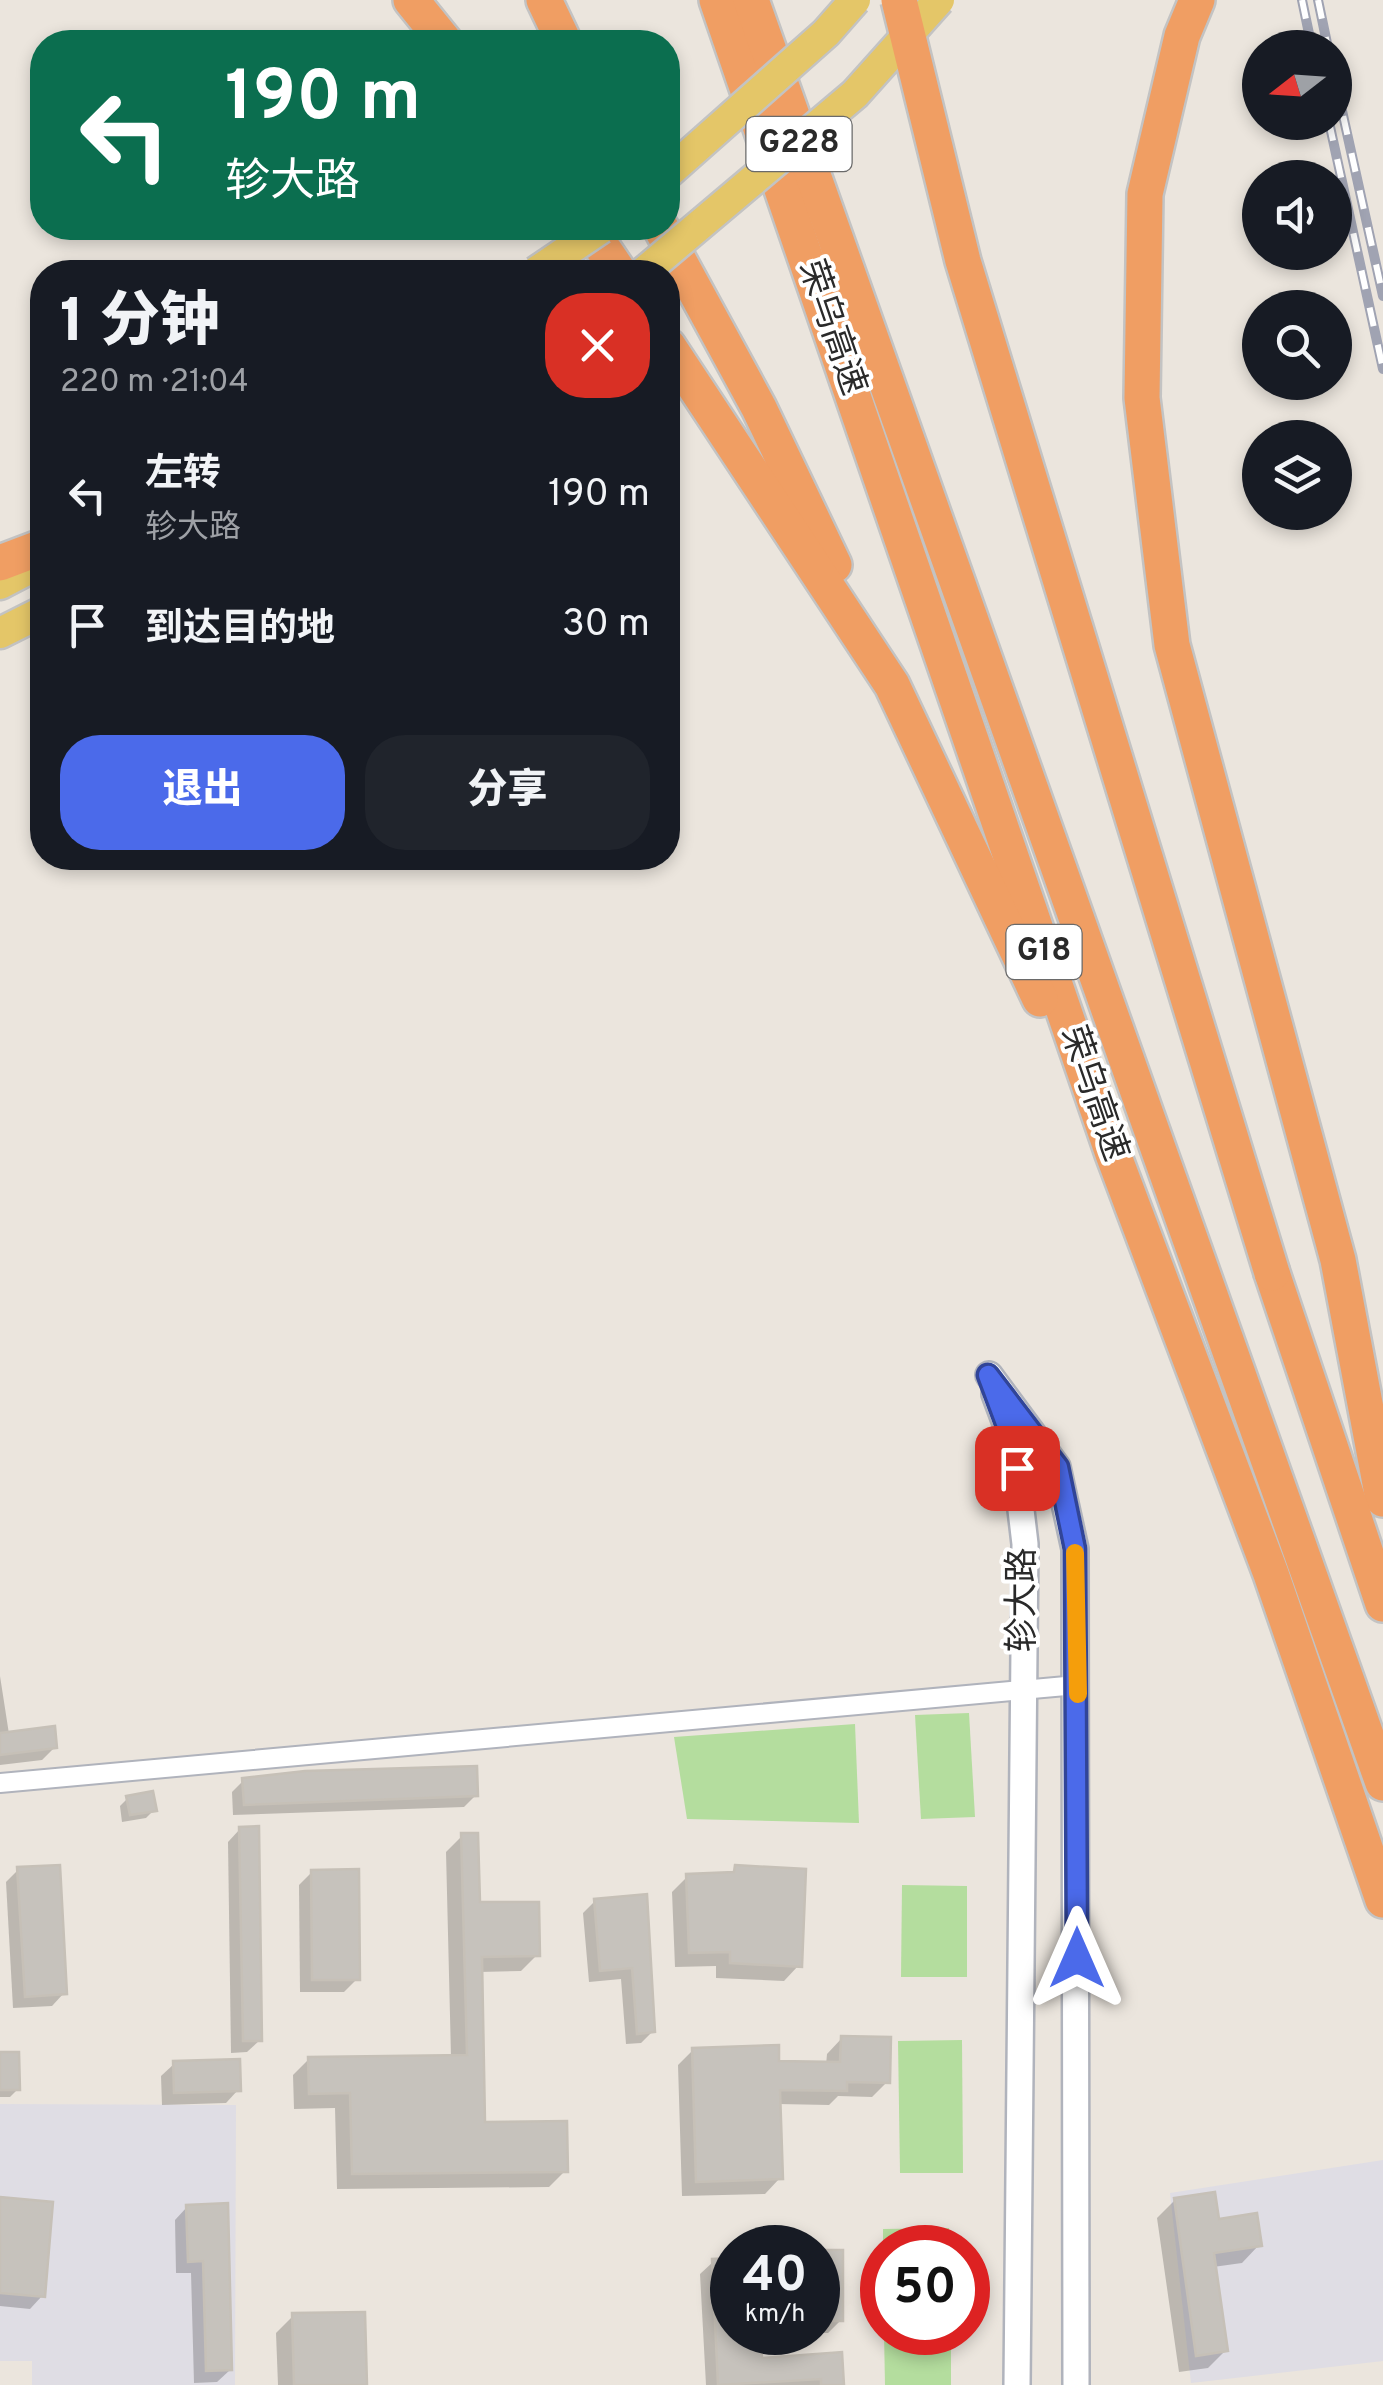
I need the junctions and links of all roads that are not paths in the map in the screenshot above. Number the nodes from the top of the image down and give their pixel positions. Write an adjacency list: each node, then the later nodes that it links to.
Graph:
1 (411, 0): 9 (highway)
2 (544, 0): 10 (highway)
3 (718, 0): 24 (highway, 荣乌高速 / G18)
4 (751, 0): 29 (highway, 荣乌高速 / G18)
5 (855, 0): 11 (main road, G228, bridge)
6 (899, 0): 26 (highway, bridge)
7 (939, 0): 14 (main road, G228, bridge)
8 (1197, 0): 25 (highway)
9 (435, 30)
10 (558, 30)
11 (680, 162)
12 (583, 240): 13 (main road, bridge)
13 (554, 260)
14 (658, 260)
15 (680, 263): 23 (highway)
16 (680, 364): 23 (highway)
17 (30, 552): 18 (highway)
18 (0, 563)
19 (30, 568): 20 (main road)
20 (0, 584)
21 (30, 618): 22 (main road)
22 (0, 633)
23 (892, 684): 24 (highway)
24 (1114, 1154): 31 (highway, 荣乌高速 / G18)
25 (1383, 1500)
26 (1383, 1604)
27 (1078, 1686): 28 (street); 28 (main road, 轸大路); 33 (main road, 轸大路)
28 (1024, 1689): 30 (street); 32 (main road, 轸大路)
29 (1383, 1782)
30 (0, 1784)
31 (1383, 1900)
32 (1017, 2385)
33 (1076, 2385)

